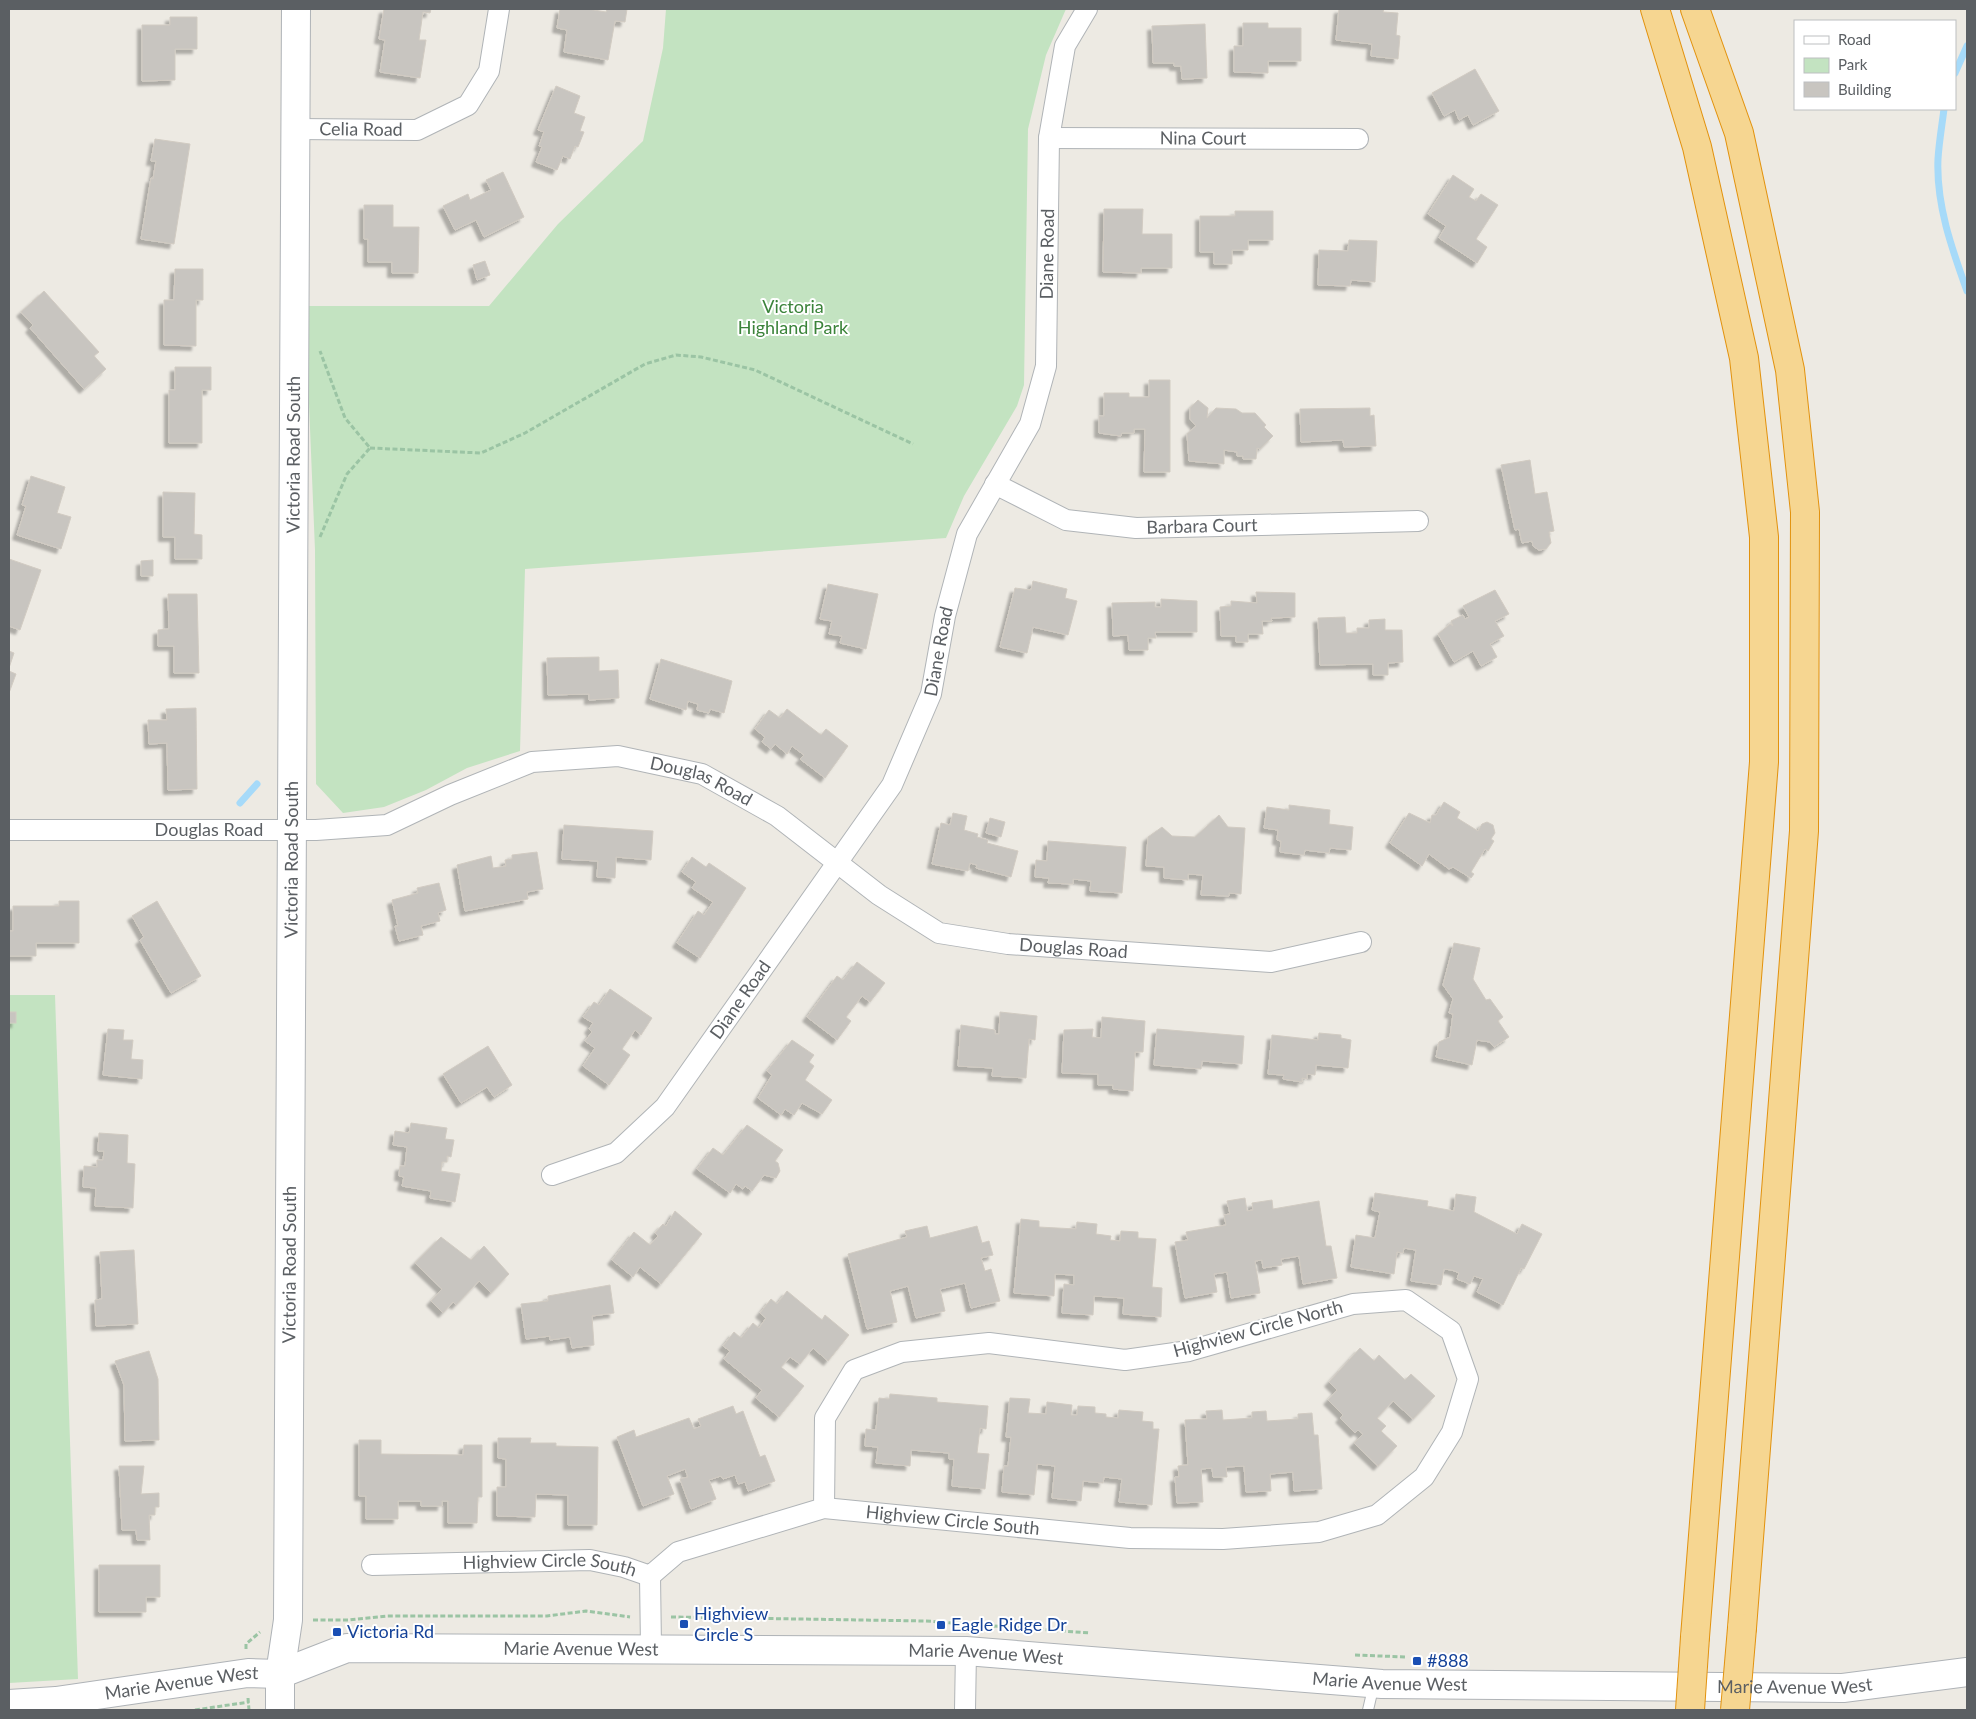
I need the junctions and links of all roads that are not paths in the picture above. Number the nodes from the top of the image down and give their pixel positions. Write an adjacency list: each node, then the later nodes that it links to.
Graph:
1 (296, 9): 6 (street, Victoria Road South)
2 (499, 9): 6 (street, Celia Road)
3 (1086, 9): 7 (street, Diane Road)
4 (1655, 9): 29 (highway, bridge)
5 (1695, 9): 30 (highway, bridge)
6 (296, 129): 12 (street, Victoria Road South)
7 (1049, 138): 8 (street, Nina Court); 9 (street, Diane Road)
8 (1358, 139)
9 (995, 484): 10 (street, Barbara Court); 13 (street, Diane Road)
10 (1418, 521)
11 (9, 830): 12 (street, Douglas Road)
12 (292, 830): 13 (street, Douglas Road); 23 (street, Victoria Road South)
13 (837, 863): 14 (street, Douglas Road); 15 (street, Diane Road)
14 (1361, 942)
15 (552, 1175)
16 (1468, 1379): 17 (street, Highview Circle South); 17 (street, Highview Circle North)
17 (824, 1508): 19 (street, Highview Circle South)
18 (372, 1565): 19 (street, Highview Circle South)
19 (650, 1576): 20 (street)
20 (651, 1648): 21 (street, Marie Avenue West); 23 (street, Marie Avenue West)
21 (966, 1651): 24 (street, Marie Avenue West); 27 (street)
22 (1967, 1672): 24 (street, Marie Avenue West)
23 (280, 1674): 25 (street, Marie Avenue West); 26 (street, Victoria Road South)
24 (1374, 1683): 28 (lane)
25 (9, 1704)
26 (280, 1710)
27 (965, 1710)
28 (1368, 1710)
29 (1690, 1710)
30 (1736, 1710)

